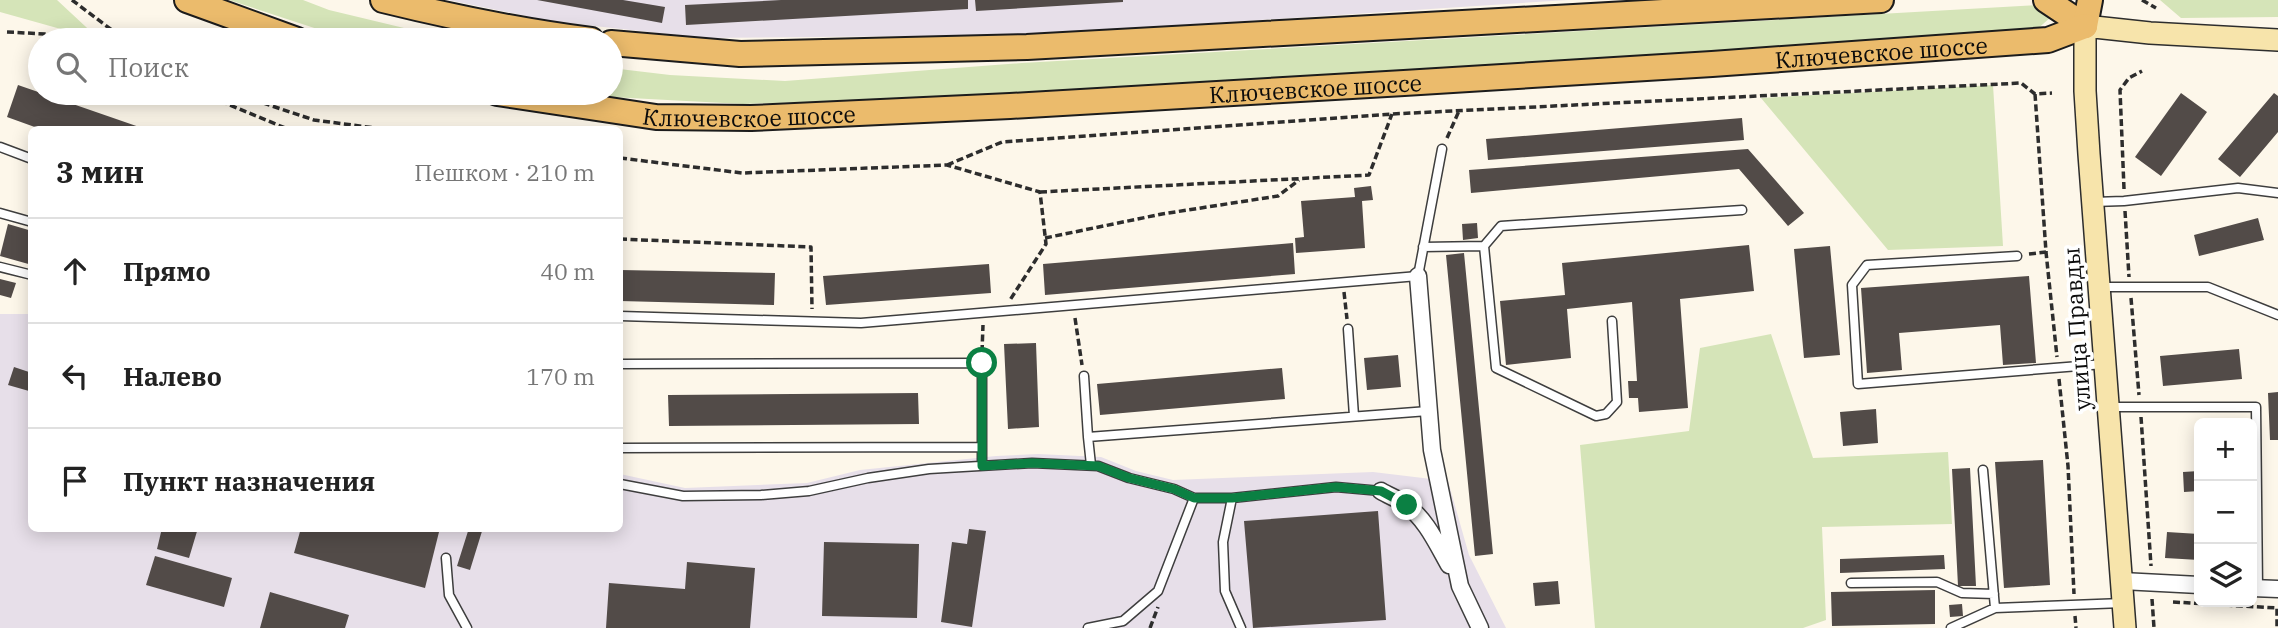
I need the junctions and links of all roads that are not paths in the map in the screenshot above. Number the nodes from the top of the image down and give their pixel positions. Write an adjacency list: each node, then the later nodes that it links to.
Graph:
1 (187, 0): 8 (main road)
2 (383, 0): 9 (main road)
3 (1881, 0): 11 (main road)
4 (2046, 0): 7 (main road)
5 (2080, 0): 7 (main road)
6 (2090, 0): 7 (main road)
7 (2085, 26): 10 (main road); 12 (main road, Ключевское шоссе); 17 (main road, улица Правды)
8 (264, 28)
9 (514, 28)
10 (2278, 40)
11 (623, 44)
12 (576, 105)
13 (0, 147): 15 (lane)
14 (1442, 149): 22 (lane)
15 (28, 158)
16 (2278, 193): 17 (lane)
17 (2093, 202): 27 (main road, улица Правды)
18 (1742, 210): 21 (lane)
19 (0, 213): 20 (lane)
20 (28, 221)
21 (1484, 246): 22 (lane); 30 (lane)
22 (1423, 247): 26 (lane)
23 (2017, 256): 33 (lane)
24 (0, 267): 25 (lane)
25 (28, 274)
26 (1418, 276): 29 (lane); 36 (street)
27 (2098, 287): 28 (lane); 33 (main road, улица Правды)
28 (2278, 315)
29 (623, 316)
30 (1612, 321)
31 (1348, 330): 37 (lane)
32 (623, 364): 39 (lane)
33 (2104, 364): 35 (main road, улица Правды)
34 (1084, 376): 38 (lane)
35 (2108, 407): 48 (lane); 55 (main road, улица Правды)
36 (1428, 411): 37 (lane); 52 (street)
37 (1354, 416): 38 (lane)
38 (1088, 437): 42 (lane)
39 (982, 447): 40 (lane); 41 (lane)
40 (623, 448)
41 (982, 466): 42 (lane); 44 (lane)
42 (1091, 466): 46 (lane)
43 (1983, 470): 56 (lane)
44 (623, 485)
45 (1381, 491): 47 (lane); 52 (street)
46 (1194, 498): 47 (lane); 59 (lane)
47 (1232, 498): 60 (lane)
48 (2255, 544)
49 (446, 558): 58 (lane)
50 (1851, 583): 56 (lane)
51 (2194, 585): 55 (street)
52 (1460, 586): 61 (street)
53 (2257, 588): 54 (street)
54 (2278, 589)
55 (2122, 592): 57 (lane); 63 (main road, улица Правды)
56 (1994, 594): 57 (lane)
57 (1995, 608): 62 (lane)
58 (467, 628)
59 (1088, 628)
60 (1241, 628)
61 (1480, 628)
62 (1951, 628)
63 (2124, 628)

